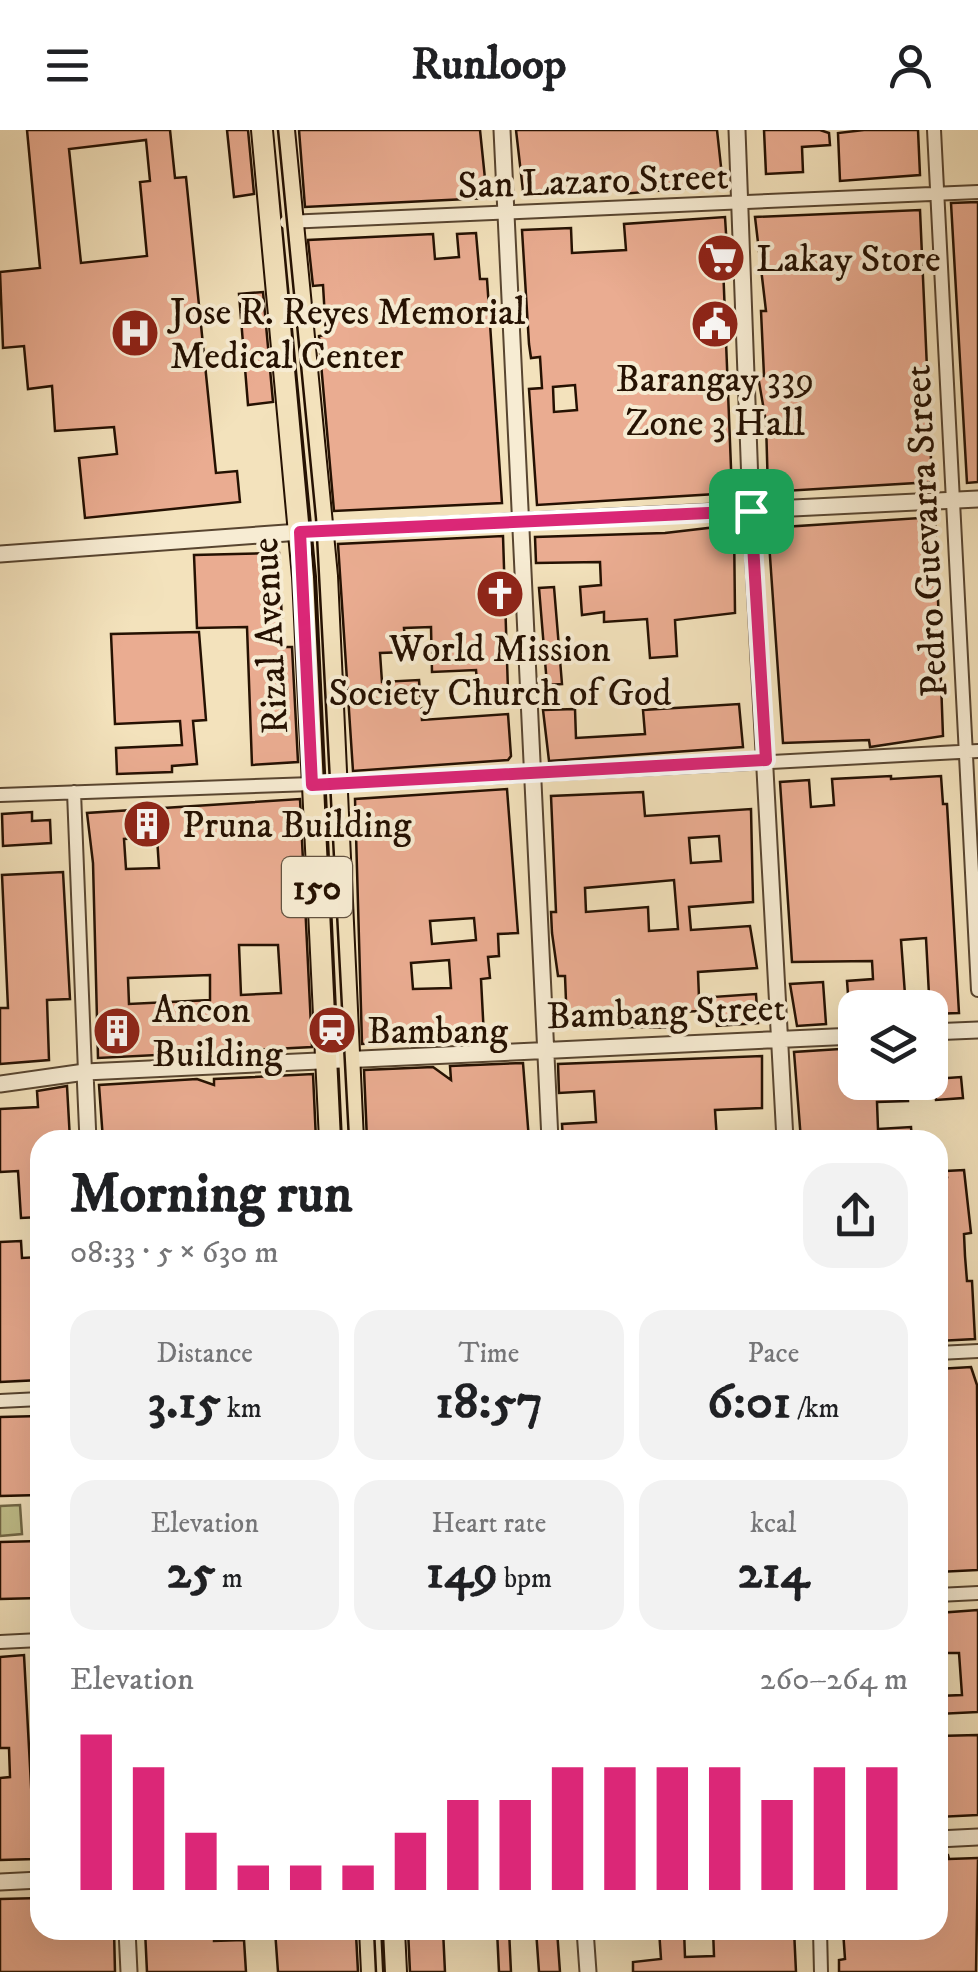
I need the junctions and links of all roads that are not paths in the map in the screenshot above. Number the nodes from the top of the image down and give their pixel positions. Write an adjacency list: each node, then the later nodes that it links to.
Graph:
1 (262, 130): 10 (main road, Rizal Avenue / 150)
2 (284, 130): 11 (main road, Rizal Avenue / 150)
3 (502, 130): 9 (street)
4 (737, 130): 8 (street)
5 (934, 130): 7 (street, Pedro Guevarra Street)
6 (978, 192): 7 (street, San Lazaro Street)
7 (938, 194): 8 (street, San Lazaro Street); 13 (street, Pedro Guevarra Street)
8 (741, 205): 9 (street, San Lazaro Street); 14 (street)
9 (505, 212): 11 (street, San Lazaro Street); 15 (street)
10 (270, 222): 11 (street, San Lazaro Street); 17 (main road, Rizal Avenue / 150)
11 (292, 222): 16 (main road, Rizal Avenue / 150)
12 (978, 500): 13 (street)
13 (954, 501): 14 (street); 21 (street, Pedro Guevarra Street)
14 (751, 511): 15 (street); 22 (street)
15 (519, 520): 16 (street); 23 (street)
16 (324, 531): 17 (street); 19 (main road, Rizal Avenue / 150)
17 (300, 532): 18 (street); 20 (main road, Rizal Avenue / 150)
18 (0, 554)
19 (327, 576): 20 (main road); 24 (main road, Rizal Avenue / 150)
20 (303, 577): 25 (main road, Rizal Avenue / 150)
21 (972, 752): 22 (street); 28 (street, Pedro Guevarra Street)
22 (766, 760): 23 (street); 32 (street)
23 (532, 774): 24 (street); 33 (street)
24 (337, 784): 25 (street); 34 (main road, Rizal Avenue / 150)
25 (312, 785): 26 (street); 35 (main road, Rizal Avenue / 150)
26 (74, 792): 27 (street); 36 (street)
27 (0, 794)
28 (978, 990)
29 (978, 1030): 30 (street)
30 (948, 1031)
31 (838, 1037): 32 (street, Bambang Street)
32 (781, 1040): 33 (street, Bambang Street); 42 (street)
33 (546, 1048): 34 (street, Bambang Street); 41 (street)
34 (350, 1059): 35 (street, Bambang Street); 40 (main road, Rizal Avenue / 150)
35 (327, 1060): 36 (street, Bambang Street); 39 (main road, Rizal Avenue / 150)
36 (85, 1072): 37 (street, Bambang Street); 38 (street)
37 (0, 1084)
38 (88, 1130)
39 (330, 1130)
40 (353, 1130)
41 (550, 1130)
42 (785, 1130)
43 (978, 1350): 44 (street)
44 (948, 1352)
45 (30, 1398): 46 (street)
46 (0, 1400)
47 (978, 1593): 48 (street)
48 (948, 1594)
49 (30, 1640): 50 (street)
50 (0, 1642)
51 (978, 1837): 52 (street)
52 (948, 1838)
53 (30, 1880): 54 (street)
54 (0, 1882)
55 (127, 1940): 60 (street)
56 (370, 1940): 61 (main road)
57 (394, 1940): 62 (main road)
58 (586, 1940): 63 (street)
59 (820, 1940): 64 (street)
60 (129, 1972)
61 (372, 1972)
62 (396, 1972)
63 (588, 1972)
64 (821, 1972)

